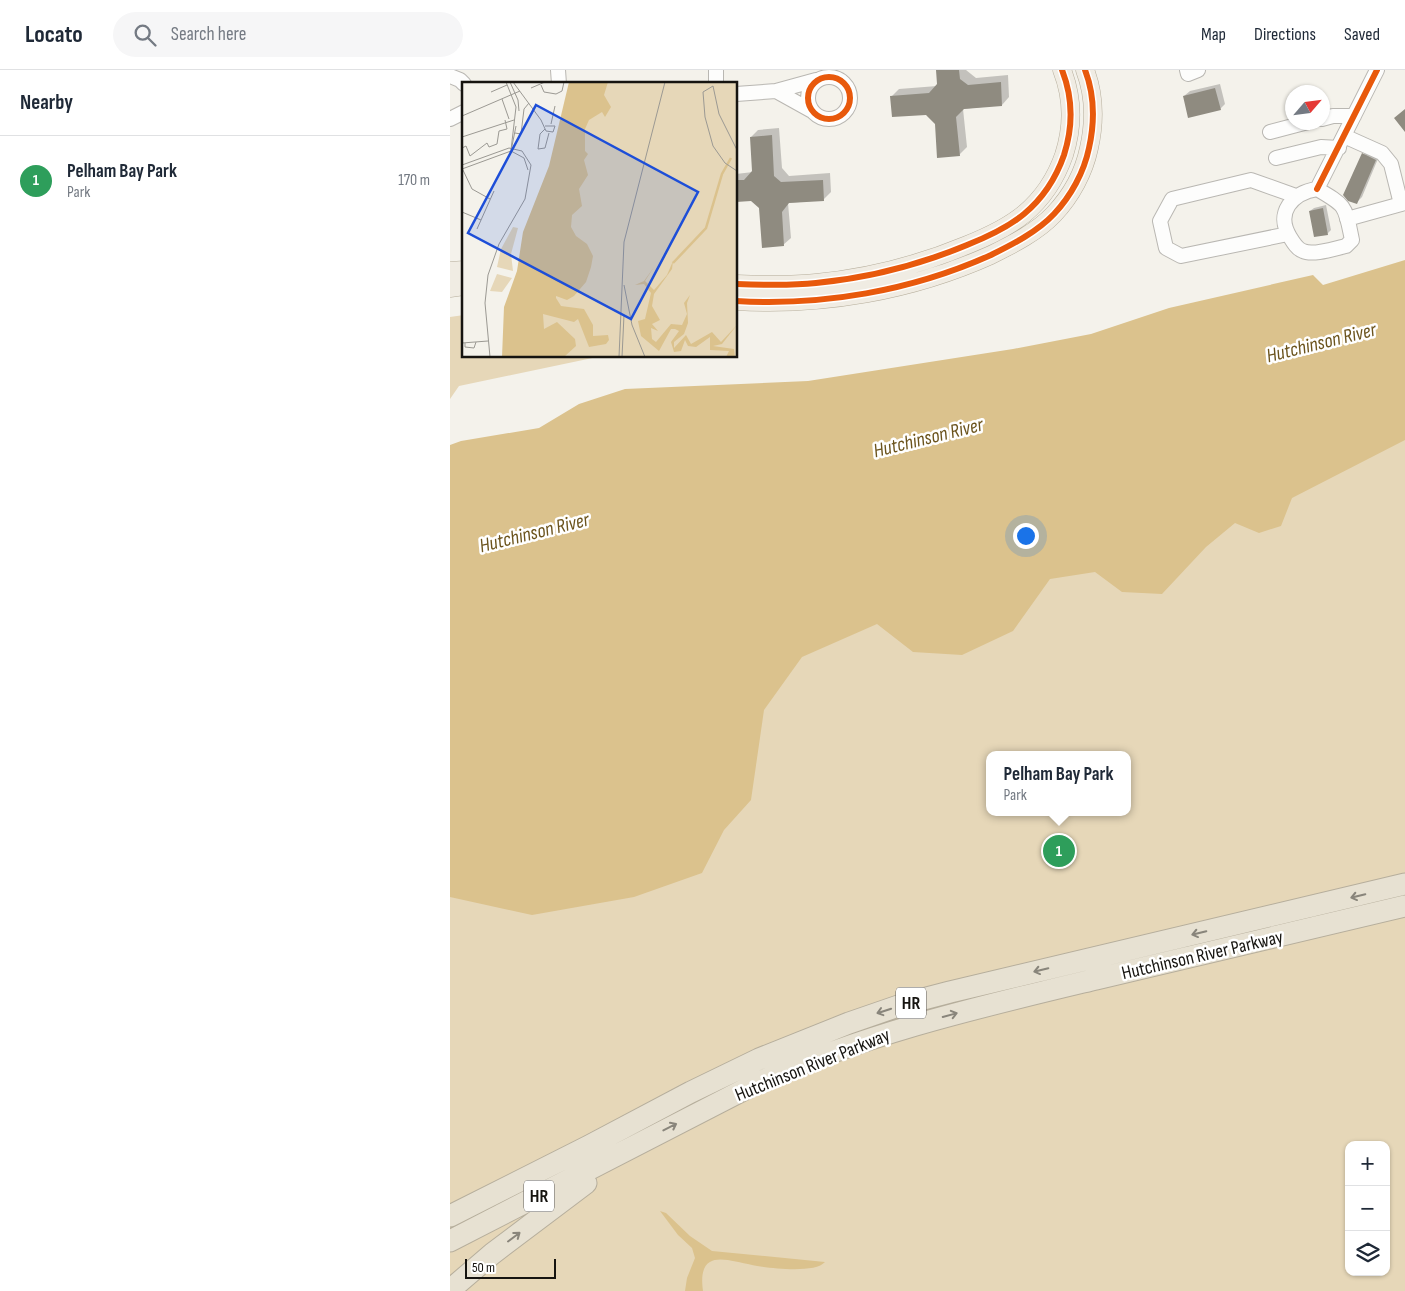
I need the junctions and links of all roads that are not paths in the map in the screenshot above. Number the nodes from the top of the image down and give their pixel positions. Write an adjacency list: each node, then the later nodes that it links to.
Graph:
1 (1062, 70): 23 (main road)
2 (1085, 70): 24 (main road)
3 (1187, 70): 4 (street)
4 (1198, 70)
5 (1377, 70): 12 (street)
6 (450, 76): 8 (street)
7 (816, 80): 9 (street); 11 (street); 11 (street)
8 (462, 82)
9 (776, 91): 10 (street); 11 (street)
10 (738, 94)
11 (812, 111)
12 (1354, 116): 13 (street); 16 (street)
13 (1330, 117)
14 (1285, 128): 15 (street)
15 (1270, 132)
16 (1341, 142): 17 (street); 18 (street); 20 (street)
17 (1276, 158)
18 (1316, 189): 19 (street); 21 (street)
19 (1296, 196): 22 (street); 22 (street)
20 (1403, 203): 21 (street)
21 (1347, 219): 22 (street)
22 (1288, 234)
23 (738, 284)
24 (738, 301)
25 (1405, 884): 28 (highway, Hutchinson River Parkway / HR, one-way to 28)
26 (1405, 906): 27 (highway, Hutchinson River Parkway / HR, one-way to 26)
27 (627, 1149): 29 (highway, Hutchinson River Parkway / HR); 30 (highway, one-way to 27)
28 (450, 1216)
29 (450, 1241)
30 (450, 1290)

